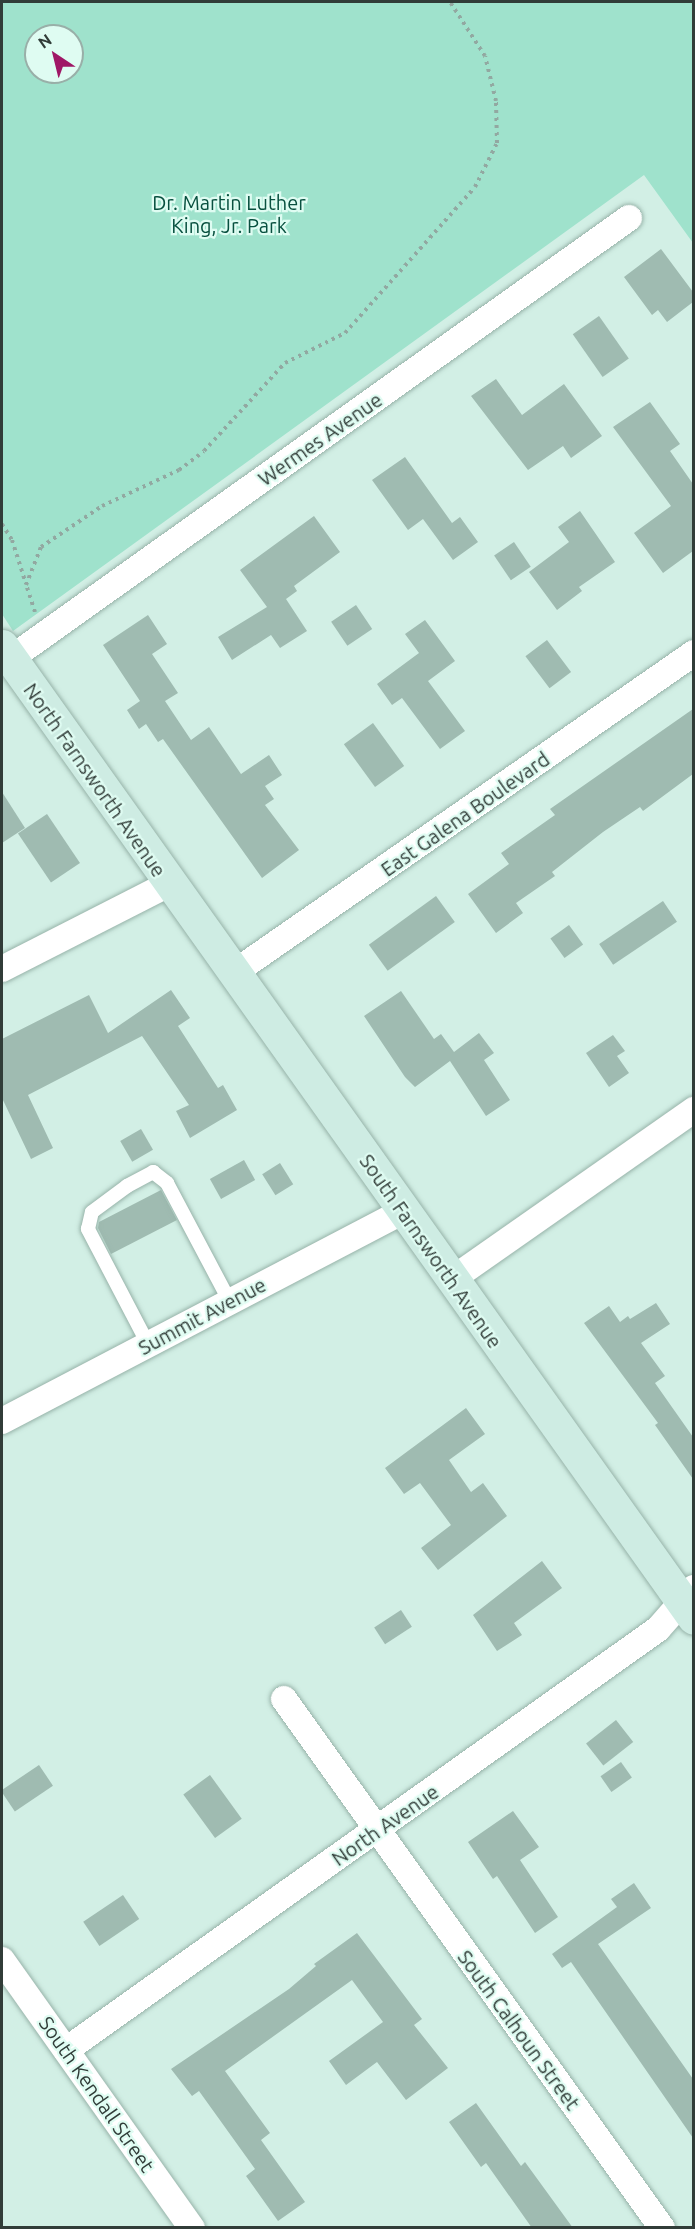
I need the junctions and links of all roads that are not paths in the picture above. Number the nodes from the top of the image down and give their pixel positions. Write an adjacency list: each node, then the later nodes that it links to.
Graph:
1 (629, 219): 2 (street, Wermes Avenue)
2 (6, 652): 4 (street, North Farnsworth Avenue)
3 (693, 653): 6 (street, East Galena Boulevard)
4 (169, 884): 5 (street); 6 (street, South Farnsworth Avenue)
5 (2, 969)
6 (235, 972): 8 (street, South Farnsworth Avenue)
7 (693, 1110): 9 (street)
8 (402, 1212): 9 (street, South Farnsworth Avenue); 10 (street, Summit Avenue)
9 (451, 1280): 13 (street, South Farnsworth Avenue)
10 (230, 1302): 11 (street, Summit Avenue); 11 (lane)
11 (148, 1344): 12 (street, Summit Avenue)
12 (2, 1421)
13 (690, 1603): 15 (street, North Avenue)
14 (284, 1699): 15 (street, South Calhoun Street)
15 (376, 1832): 17 (street, North Avenue); 19 (street, South Calhoun Street)
16 (2, 1960): 17 (street, South Kendall Street)
17 (66, 2050): 18 (street, South Kendall Street)
18 (192, 2228)
19 (662, 2228)

